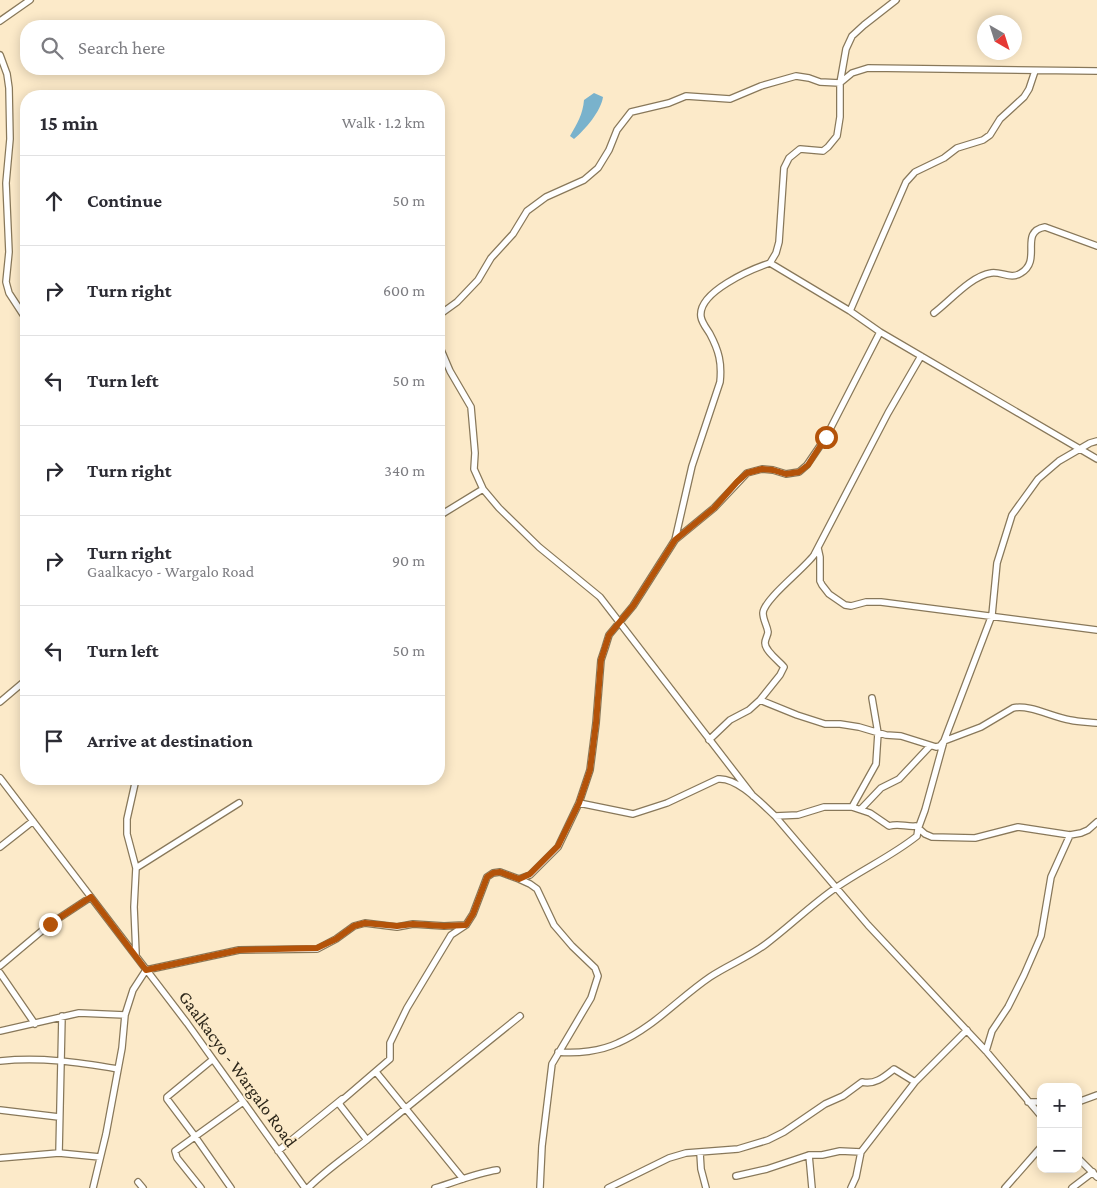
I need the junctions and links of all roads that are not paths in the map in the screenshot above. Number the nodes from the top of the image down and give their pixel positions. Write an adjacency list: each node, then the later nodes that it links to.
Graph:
1 (30, 0): 3 (street)
2 (896, 0): 7 (street)
3 (0, 21)
4 (0, 55): 10 (street)
5 (1035, 71): 6 (street); 7 (street); 13 (street)
6 (1097, 71)
7 (840, 83): 9 (street); 12 (street)
8 (1097, 246): 14 (street)
9 (770, 263): 13 (street); 23 (street)
10 (3, 284): 11 (street)
11 (20, 310)
12 (445, 311)
13 (850, 311): 15 (street)
14 (934, 313)
15 (880, 332): 16 (street); 23 (street)
16 (921, 356): 19 (street); 24 (street)
17 (445, 359): 21 (street)
18 (1097, 441): 19 (street)
19 (1080, 449): 20 (street); 25 (street)
20 (1097, 459)
21 (483, 489): 22 (street); 26 (street)
22 (445, 512)
23 (675, 540): 26 (street)
24 (818, 548): 25 (street); 30 (street)
25 (992, 615): 27 (street); 35 (street)
26 (619, 623): 34 (street); 41 (street)
27 (1097, 630)
28 (20, 685): 31 (street)
29 (872, 698): 33 (street)
30 (760, 700): 33 (street); 34 (street)
31 (0, 702)
32 (1097, 723): 35 (street)
33 (878, 733): 36 (street); 42 (street)
34 (709, 740): 39 (street)
35 (944, 741): 36 (street); 47 (street)
36 (930, 746): 43 (street)
37 (0, 778): 45 (street, Gaalkacyo - Wargalo Road)
38 (135, 785): 50 (street)
39 (753, 796): 41 (street); 44 (street)
40 (239, 803): 50 (street)
41 (579, 803): 51 (street)
42 (852, 807): 43 (street); 44 (street)
43 (861, 809): 47 (street)
44 (775, 816): 52 (street)
45 (33, 821): 49 (street); 53 (street, Gaalkacyo - Wargalo Road)
46 (1097, 822): 48 (street)
47 (918, 829): 48 (street); 52 (street)
48 (1070, 835): 65 (street)
49 (0, 847)
50 (136, 868): 55 (street)
51 (519, 879): 54 (street); 66 (street)
52 (836, 888): 63 (street); 66 (street)
53 (91, 897): 55 (street, Gaalkacyo - Wargalo Road); 56 (street)
54 (466, 925): 57 (street); 71 (street)
55 (136, 956): 57 (street, Gaalkacyo - Wargalo Road)
56 (0, 966)
57 (146, 970): 59 (street); 67 (street, Gaalkacyo - Wargalo Road)
58 (0, 973): 62 (street)
59 (125, 1015): 60 (street); 70 (street)
60 (62, 1016): 62 (street); 69 (street)
61 (520, 1016): 79 (street)
62 (35, 1024): 64 (street)
63 (967, 1030): 65 (street); 72 (street)
64 (0, 1032)
65 (986, 1051): 77 (street)
66 (558, 1052): 105 (street)
67 (212, 1060): 76 (street, Gaalkacyo - Wargalo Road); 83 (street)
68 (0, 1061): 69 (street)
69 (61, 1061): 70 (street); 82 (street)
70 (118, 1069): 91 (street)
71 (376, 1072): 74 (street); 79 (street)
72 (915, 1082): 87 (street); 89 (street)
73 (1097, 1095): 75 (street)
74 (343, 1098): 84 (street); 85 (street)
75 (1082, 1101)
76 (243, 1102): 83 (street); 85 (street, Gaalkacyo - Wargalo Road)
77 (1028, 1102): 78 (street); 81 (street)
78 (1037, 1102)
79 (405, 1107): 84 (street); 97 (street)
80 (0, 1110): 82 (street)
81 (1037, 1112)
82 (59, 1117): 88 (street)
83 (194, 1135): 101 (street); 102 (street)
84 (367, 1140): 103 (street)
85 (278, 1151): 103 (street, Gaalkacyo - Wargalo Road)
86 (1037, 1151): 110 (street)
87 (861, 1152): 90 (street); 109 (street)
88 (59, 1153): 91 (street); 92 (street)
89 (700, 1153): 106 (street); 107 (street)
90 (809, 1155): 96 (street); 108 (street)
91 (100, 1157): 99 (street)
92 (0, 1158)
93 (1082, 1162): 95 (street)
94 (497, 1170): 97 (street)
95 (1095, 1175): 111 (street)
96 (736, 1176)
97 (463, 1180): 104 (street)
98 (138, 1182): 100 (street)
99 (93, 1188)
100 (143, 1188)
101 (201, 1188)
102 (231, 1188)
103 (306, 1188)
104 (435, 1188)
105 (540, 1188)
106 (608, 1188)
107 (706, 1188)
108 (812, 1188)
109 (851, 1188)
110 (1004, 1188)
111 (1072, 1188)

